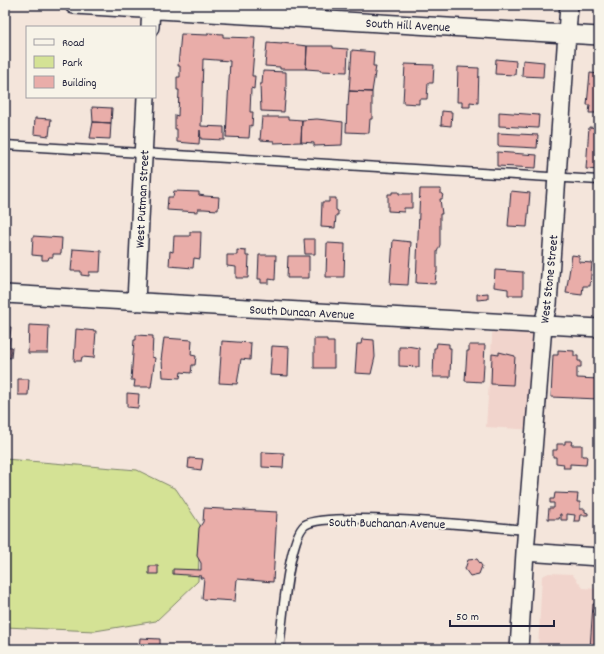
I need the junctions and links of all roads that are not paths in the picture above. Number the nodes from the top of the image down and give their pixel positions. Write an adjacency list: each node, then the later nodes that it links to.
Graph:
1 (74, 5): 3 (street, South Hill Avenue)
2 (569, 5): 5 (street, West Stone Street)
3 (151, 8): 4 (street); 5 (street, South Hill Avenue)
4 (150, 26)
5 (566, 34): 6 (street, South Hill Avenue); 10 (street, West Stone Street)
6 (599, 36)
7 (146, 98): 9 (street, West Putman Street)
8 (5, 146): 9 (lane)
9 (144, 154): 10 (lane); 13 (street, West Putman Street)
10 (557, 177): 11 (lane); 14 (street, West Stone Street)
11 (599, 180)
12 (5, 294): 13 (street, South Duncan Avenue)
13 (136, 302): 14 (street, South Duncan Avenue)
14 (543, 325): 15 (street, South Duncan Avenue); 16 (street, West Stone Street)
15 (599, 328)
16 (526, 530): 17 (street, West Stone Street); 19 (lane, South Buchanan Avenue)
17 (525, 552): 18 (street); 20 (street, West Stone Street)
18 (599, 557)
19 (278, 649)
20 (519, 649)

